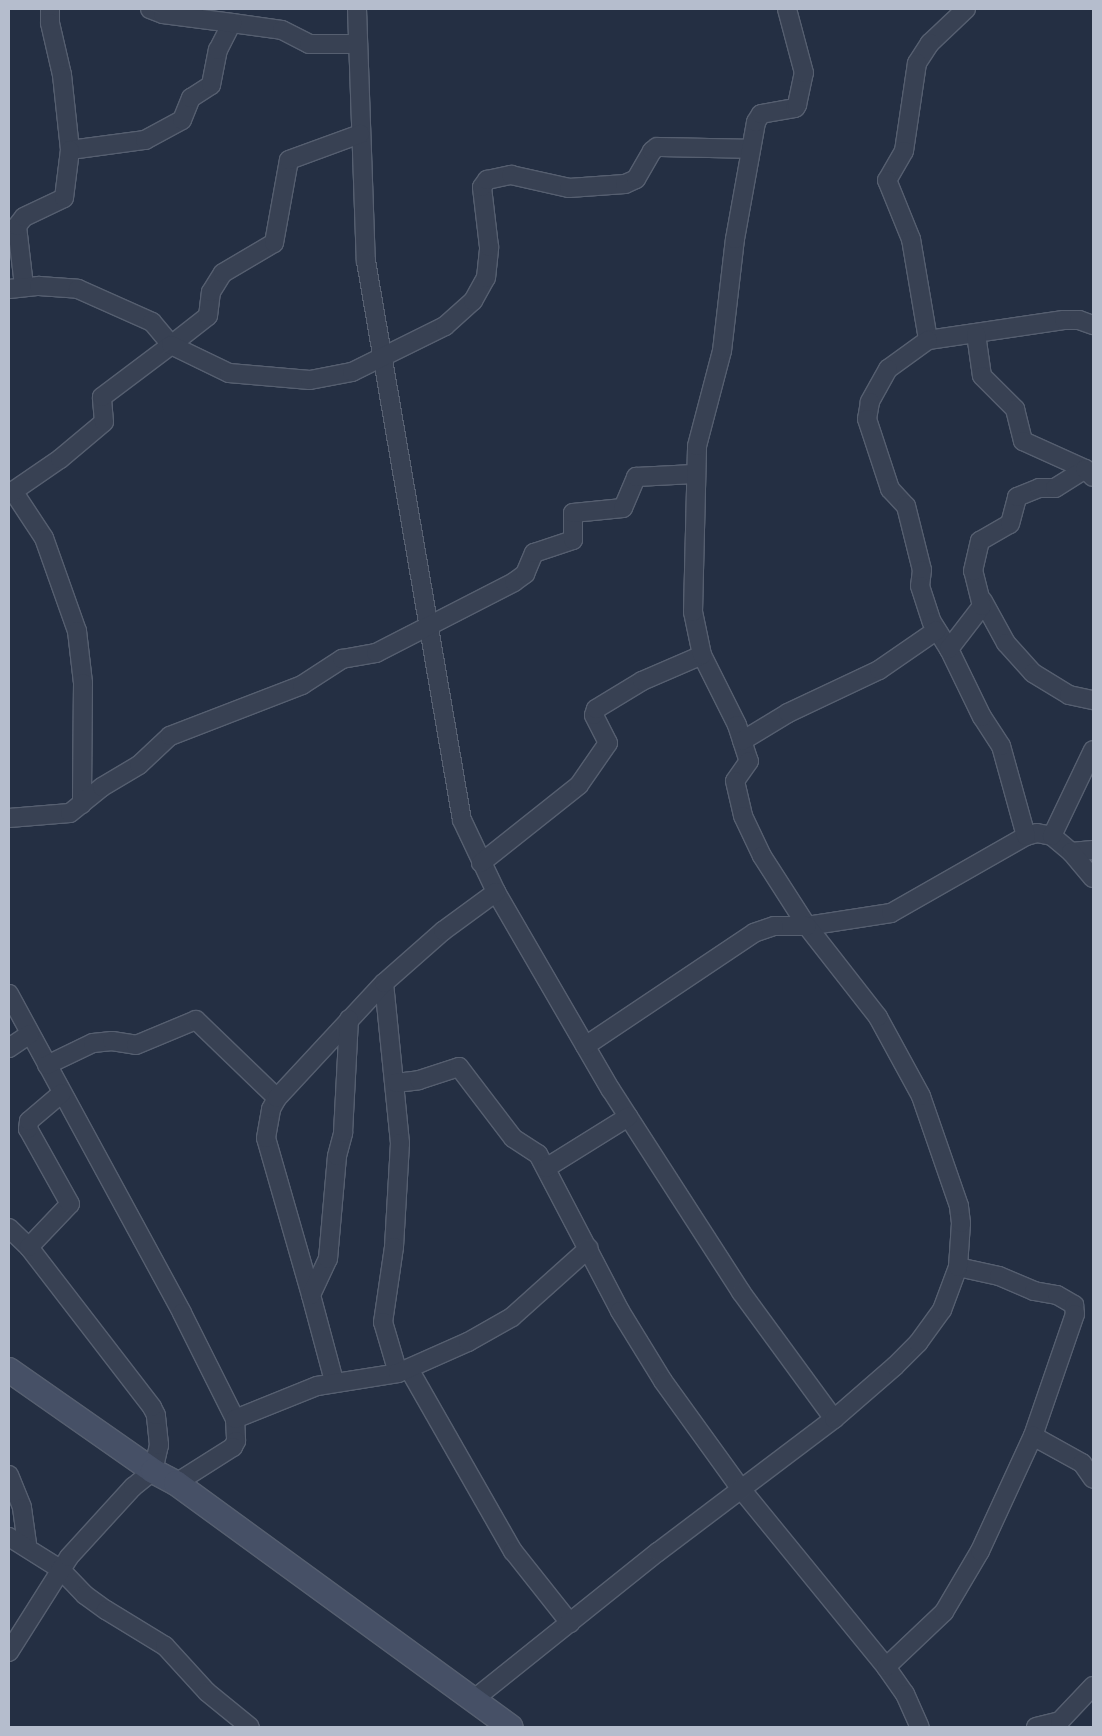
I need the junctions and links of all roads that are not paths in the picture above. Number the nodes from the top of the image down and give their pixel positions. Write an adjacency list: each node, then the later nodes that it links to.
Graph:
1 (50, 9): 10 (street)
2 (150, 9): 6 (street)
3 (357, 9): 7 (street)
4 (788, 9): 9 (street)
5 (966, 9): 14 (street)
6 (232, 22): 7 (street); 10 (street)
7 (356, 44): 8 (street)
8 (360, 134): 15 (street); 16 (street)
9 (749, 148): 16 (street); 18 (street)
10 (70, 150): 11 (street)
11 (16, 288): 15 (street)
12 (1093, 324): 13 (street)
13 (976, 334): 14 (street); 17 (street)
14 (928, 340): 22 (street)
15 (171, 345): 16 (street); 19 (street)
16 (383, 357): 21 (street)
17 (1089, 473): 20 (street)
18 (694, 474): 21 (street); 24 (street)
19 (11, 492): 28 (street)
20 (983, 601): 23 (street); 25 (street)
21 (429, 625): 28 (street); 34 (street)
22 (937, 630): 23 (street); 26 (street)
23 (949, 649): 30 (street)
24 (702, 655): 26 (street); 34 (street)
25 (1093, 700)
26 (742, 741): 37 (street)
27 (1093, 750): 31 (street)
28 (82, 804): 29 (street)
29 (9, 818)
30 (1026, 836): 31 (street); 37 (street)
31 (1052, 836): 33 (street)
32 (1093, 850): 33 (street)
33 (1071, 852): 35 (street)
34 (480, 863): 36 (street)
35 (1093, 878)
36 (496, 892): 38 (street); 42 (street)
37 (807, 926): 42 (street); 53 (street)
38 (384, 983): 40 (street); 45 (street)
39 (9, 994): 41 (street)
40 (348, 1019): 47 (street); 54 (street)
41 (30, 1034): 43 (street); 44 (street)
42 (585, 1046): 48 (street)
43 (9, 1048)
44 (48, 1065): 46 (street); 47 (street)
45 (396, 1083): 49 (street); 56 (street)
46 (62, 1093): 51 (street); 58 (street)
47 (277, 1098): 54 (street)
48 (628, 1117): 49 (street); 59 (street)
49 (546, 1168): 52 (street)
50 (9, 1228): 51 (street)
51 (29, 1247): 61 (street)
52 (589, 1248): 56 (street); 65 (street)
53 (958, 1267): 59 (street); 60 (street)
54 (312, 1295): 57 (street)
55 (9, 1370): 61 (main road)
56 (403, 1371): 57 (street); 69 (street)
57 (334, 1381): 58 (street)
58 (235, 1419): 64 (street)
59 (834, 1419): 65 (street)
60 (1033, 1436): 63 (street); 71 (street)
61 (153, 1471): 64 (main road); 68 (street)
62 (9, 1475): 67 (street)
63 (1093, 1479)
64 (176, 1483): 73 (main road)
65 (741, 1489): 69 (street); 71 (street)
66 (9, 1537): 67 (street)
67 (26, 1545): 68 (street)
68 (60, 1569): 70 (street); 74 (street)
69 (570, 1623): 73 (street)
70 (9, 1652)
71 (886, 1668): 76 (street)
72 (1093, 1686): 77 (street)
73 (473, 1700): 75 (main road)
74 (250, 1727)
75 (510, 1727)
76 (920, 1727)
77 (1036, 1727)

